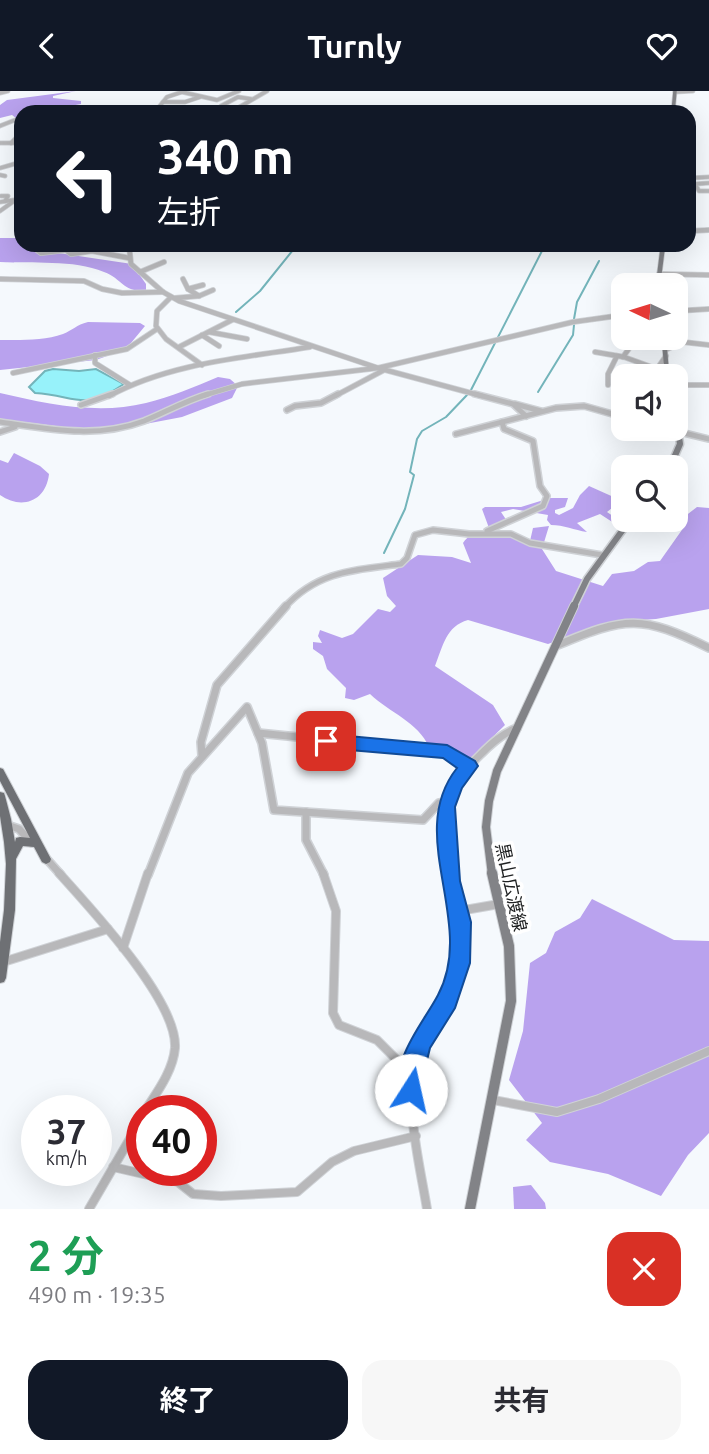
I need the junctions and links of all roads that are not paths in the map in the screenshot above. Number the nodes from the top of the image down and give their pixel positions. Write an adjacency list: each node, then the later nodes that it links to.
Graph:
1 (181, 91): 6 (street); 9 (street)
2 (239, 91): 6 (street)
3 (267, 91): 8 (street)
4 (693, 91): 5 (street)
5 (675, 93): 7 (street)
6 (200, 96): 9 (street)
7 (686, 96)
8 (253, 99): 10 (street); 11 (street)
9 (163, 103)
10 (224, 105)
11 (243, 105)
12 (14, 126): 13 (street)
13 (7, 127)
14 (14, 140): 16 (street)
15 (0, 143): 16 (street)
16 (11, 143)
17 (1, 196): 18 (street)
18 (3, 202)
19 (97, 252): 22 (street)
20 (129, 252): 22 (street)
21 (662, 252): 25 (main road)
22 (129, 258): 24 (street)
23 (164, 262): 24 (street)
24 (140, 272): 35 (street)
25 (659, 273)
26 (688, 275): 28 (street)
27 (709, 275): 28 (street)
28 (701, 276): 32 (street)
29 (0, 279): 35 (street)
30 (183, 279): 33 (street)
31 (202, 285): 33 (street)
32 (703, 286)
33 (188, 289): 36 (street)
34 (213, 290): 36 (street)
35 (163, 292): 37 (street)
36 (199, 296): 37 (street)
37 (172, 298): 41 (street); 42 (street)
38 (709, 309): 39 (street)
39 (688, 310)
40 (611, 317): 60 (street)
41 (232, 320): 43 (street); 49 (street)
42 (157, 329): 48 (street); 54 (street)
43 (209, 332): 44 (street); 45 (street)
44 (202, 335): 47 (street); 48 (street)
45 (247, 339)
46 (709, 345): 53 (street)
47 (219, 346)
48 (179, 347): 59 (street)
49 (312, 347): 59 (street); 60 (street)
50 (627, 350): 55 (street)
51 (665, 350): 53 (main road)
52 (595, 352): 55 (street)
53 (665, 353): 57 (street); 58 (main road)
54 (95, 355): 61 (street); 63 (street)
55 (620, 357): 56 (street); 62 (street)
56 (642, 364)
57 (660, 364)
58 (666, 364)
59 (202, 365): 63 (street)
60 (381, 369): 66 (street); 68 (street); 74 (street)
61 (13, 373)
62 (608, 384)
63 (130, 385): 67 (street)
64 (688, 385): 65 (street)
65 (709, 385)
66 (513, 404): 69 (street); 71 (street)
67 (81, 405)
68 (287, 410)
69 (541, 411): 70 (street); 71 (street)
70 (611, 414)
71 (526, 416): 73 (street)
72 (0, 422): 74 (street)
73 (502, 422): 76 (street); 80 (street)
74 (16, 426): 75 (street)
75 (0, 432)
76 (456, 434)
77 (688, 434): 78 (street)
78 (709, 439)
79 (620, 532): 81 (main road, 黒山広渡線)
80 (482, 534): 81 (street); 86 (street)
81 (602, 555): 82 (main road, 黒山広渡線)
82 (558, 645): 83 (street); 84 (main road, 黒山広渡線)
83 (709, 648)
84 (518, 728): 87 (street); 96 (main road, 黒山広渡線)
85 (258, 733): 86 (street); 87 (street); 91 (street)
86 (202, 755): 99 (street)
87 (469, 766): 90 (street)
88 (0, 772): 94 (highway)
89 (0, 796): 92 (highway)
90 (447, 802): 91 (street); 97 (street)
91 (306, 812): 103 (street)
92 (7, 825): 93 (street); 95 (highway)
93 (32, 843): 94 (street); 95 (highway)
94 (46, 859): 98 (street)
95 (12, 860): 100 (highway)
96 (499, 904): 97 (street); 105 (main road, 黒山広渡線)
97 (459, 911): 103 (street)
98 (108, 929): 99 (street); 100 (street)
99 (122, 948): 104 (street)
100 (1, 963): 101 (highway)
101 (0, 978)
102 (709, 1051): 105 (street)
103 (412, 1069): 106 (street)
104 (154, 1095)
105 (493, 1100): 111 (main road, 黒山広渡線)
106 (416, 1136): 108 (street); 110 (street)
107 (126, 1145): 108 (street)
108 (113, 1167): 109 (street)
109 (89, 1209)
110 (428, 1209)
111 (470, 1209)

